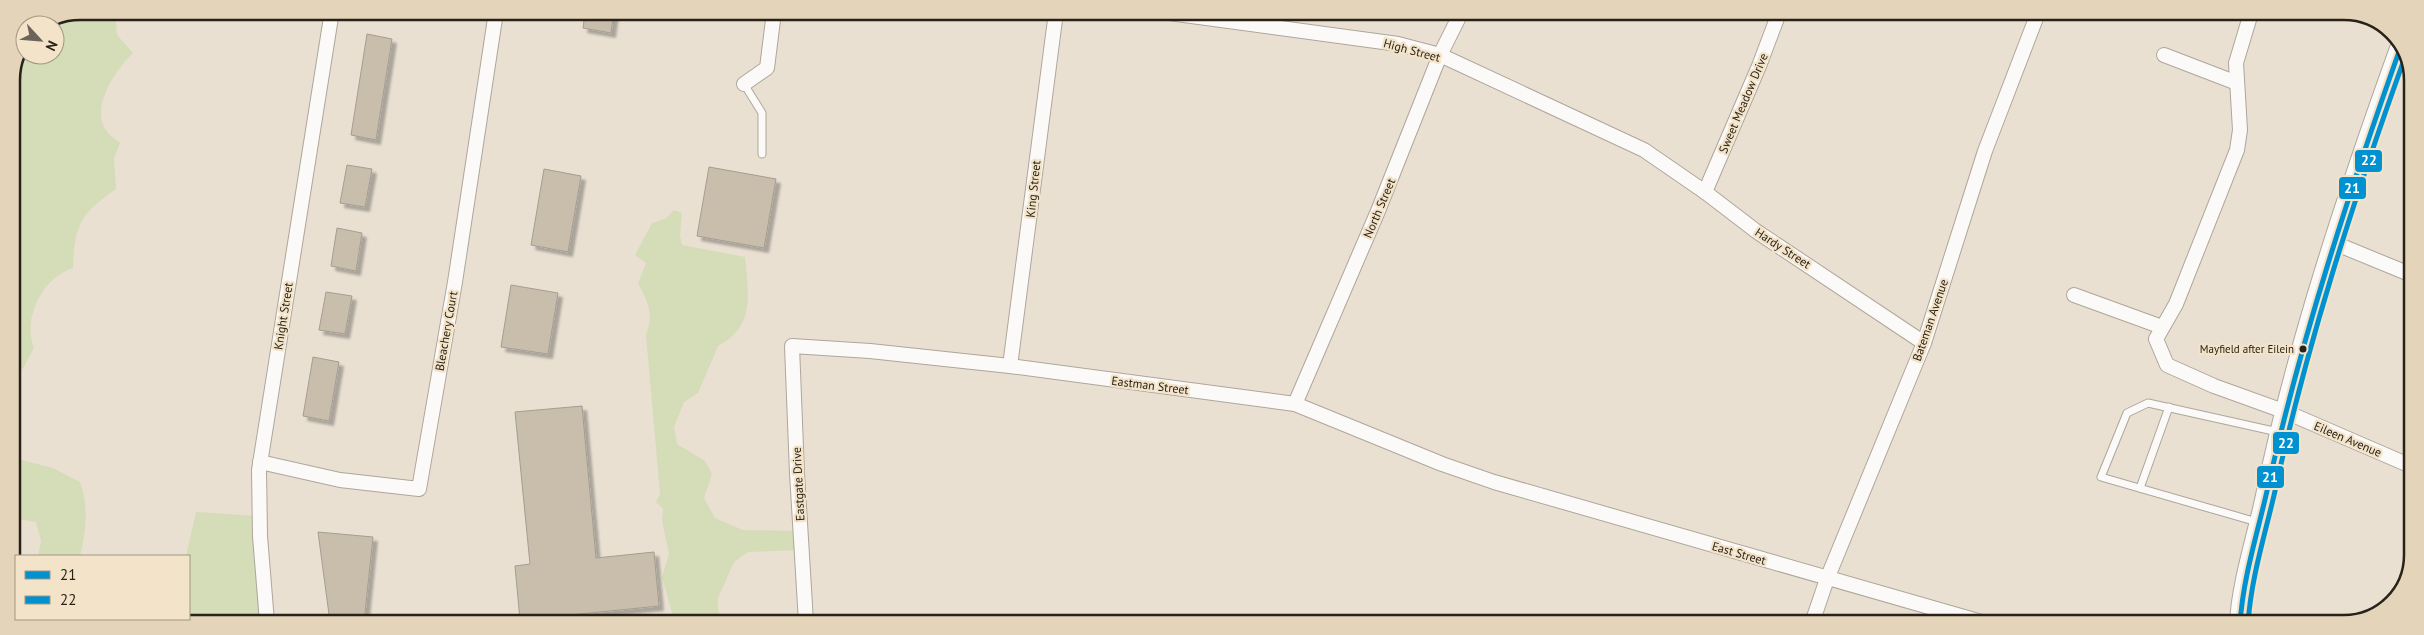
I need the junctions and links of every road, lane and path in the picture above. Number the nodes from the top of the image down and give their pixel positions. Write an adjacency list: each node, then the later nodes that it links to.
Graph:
1 (331, 20): 29 (street, Knight Street)
2 (495, 20): 29 (street, Bleachery Court)
3 (773, 20): 14 (street)
4 (1055, 20): 24 (street, King Street)
5 (1221, 20): 10 (street, High Street)
6 (1458, 20): 10 (street, North Street)
7 (1776, 20): 17 (street, Sweet Meadow Drive)
8 (2035, 20): 22 (street, Bateman Avenue)
9 (2249, 20): 13 (street)
10 (1440, 55): 15 (street, High Street); 25 (street, North Street)
11 (2164, 55): 13 (street)
12 (2399, 58): 18 (main road)
13 (2237, 83): 21 (street)
14 (744, 84): 16 (lane)
15 (1644, 150): 17 (street, Hardy Street)
16 (762, 154)
17 (1705, 192): 22 (street, Hardy Street)
18 (2334, 243): 19 (street); 27 (main road)
19 (2404, 272)
20 (2074, 295): 21 (street)
21 (2162, 327): 27 (street, Eileen Avenue)
22 (1924, 343): 34 (street, Bateman Avenue)
23 (792, 346): 24 (street, Eastman Street); 36 (street, Eastgate Drive)
24 (1010, 366): 25 (street, Eastman Street)
25 (1295, 404): 31 (street, Eastman Street)
26 (2169, 407): 28 (lane); 32 (lane); 32 (lane)
27 (2286, 412): 28 (main road); 30 (street, Eileen Avenue)
28 (2280, 432): 33 (main road)
29 (260, 462): 35 (street, Knight Street)
30 (2404, 463)
31 (1494, 482): 34 (street, East Street)
32 (2140, 488): 33 (lane)
33 (2260, 523): 39 (main road)
34 (1827, 579): 37 (street, Bateman Avenue); 38 (street, East Street)
35 (266, 615)
36 (806, 615)
37 (1815, 615)
38 (1956, 615)
39 (2242, 615)

